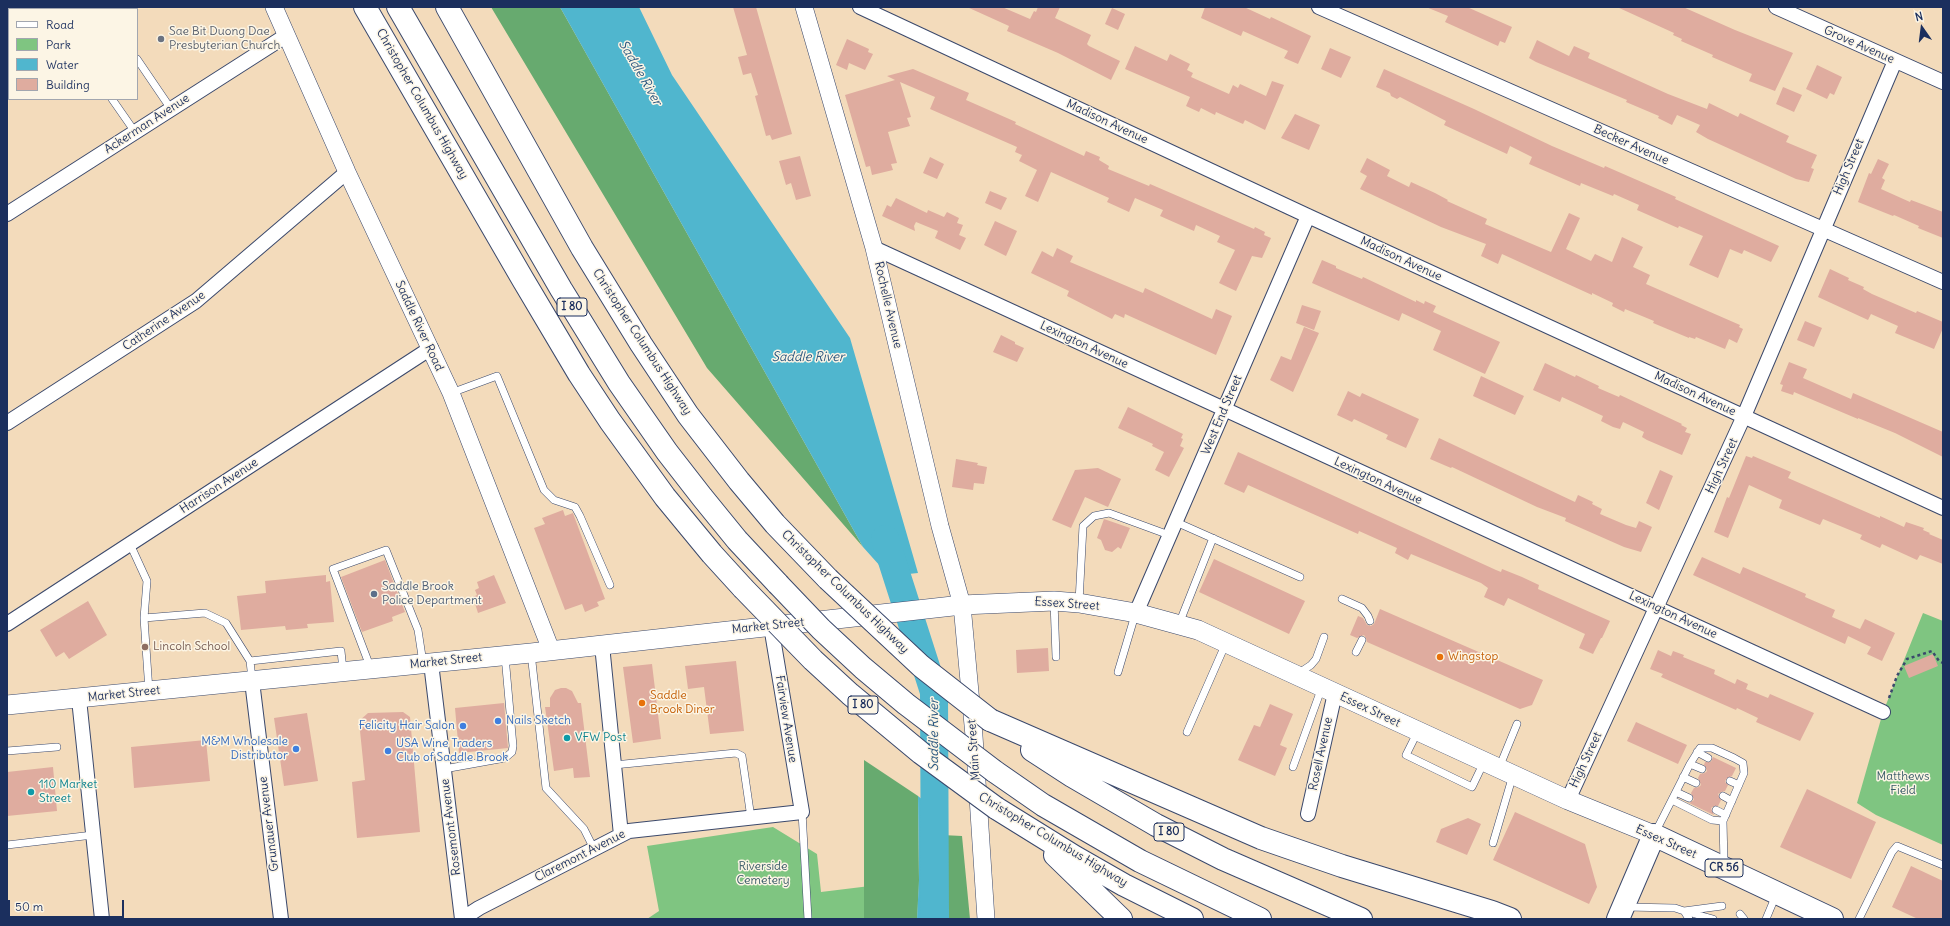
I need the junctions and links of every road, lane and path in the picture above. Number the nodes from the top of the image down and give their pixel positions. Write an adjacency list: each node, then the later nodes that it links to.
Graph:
1 (274, 7): 9 (street, Saddle River Road)
2 (366, 7): 99 (main road, Christopher Columbus Highway / I 80, bridge)
3 (398, 7): 120 (main road, Christopher Columbus Highway / I 80, bridge)
4 (446, 7): 68 (main road, Christopher Columbus Highway / I 80, bridge)
5 (804, 7): 20 (street, Rochelle Avenue)
6 (860, 7): 18 (street, Madison Avenue)
7 (1319, 7): 19 (street, Becker Avenue)
8 (1776, 7): 11 (street, Grove Avenue)
9 (287, 35): 14 (street, Ackerman Avenue); 16 (street, Saddle River Road)
10 (138, 60): 14 (lane)
11 (1895, 61): 12 (street, Grove Avenue); 19 (street, High Street)
12 (1943, 82)
13 (113, 100): 15 (lane)
14 (171, 109): 15 (street, Ackerman Avenue)
15 (136, 132): 17 (street, Ackerman Avenue)
16 (347, 172): 22 (street, Saddle River Road); 26 (street, Catherine Avenue)
17 (7, 214)
18 (1308, 216): 24 (street, West End Street); 25 (street, Madison Avenue)
19 (1822, 229): 21 (street, Becker Avenue); 25 (street, High Street)
20 (874, 248): 24 (street, Lexington Avenue); 37 (street, Rochelle Avenue)
21 (1943, 282)
22 (431, 348): 23 (street, Saddle River Road); 31 (street, Harrison Avenue)
23 (451, 393): 33 (lane); 50 (street, Saddle River Road)
24 (1224, 410): 28 (street, West End Street); 38 (street, Lexington Avenue)
25 (1744, 416): 27 (street, Madison Avenue); 38 (street, High Street)
26 (7, 423)
27 (1943, 508)
28 (1176, 522): 29 (street, West End Street); 30 (lane)
29 (1169, 535): 36 (lane); 39 (street, West End Street)
30 (1213, 538): 32 (lane); 44 (lane)
31 (130, 544): 41 (lane); 43 (street, Harrison Avenue)
32 (1300, 577)
33 (610, 585)
34 (1342, 599): 42 (lane)
35 (1054, 601): 36 (main road, Essex Street / CR 56); 37 (main road, Essex Street / CR 56); 54 (lane)
36 (1079, 603): 39 (main road, Essex Street / CR 56)
37 (962, 605): 40 (main road, Essex Street / CR 56); 117 (street, Main Street)
38 (1656, 608): 67 (street, Lexington Avenue); 91 (street, High Street)
39 (1136, 612): 44 (main road, Essex Street / CR 56); 60 (lane)
40 (885, 614): 45 (main road, Market Street / CR 56)
41 (144, 618): 55 (lane); 64 (lane)
42 (1370, 621)
43 (7, 624)
44 (1179, 624): 48 (main road, Essex Street / CR 56)
45 (771, 626): 49 (main road, Market Street / CR 56); 95 (street, Fairview Avenue)
46 (1324, 637): 61 (lane)
47 (1362, 640): 51 (lane)
48 (1226, 642): 61 (main road, Essex Street / CR 56); 71 (lane)
49 (602, 644): 50 (main road, Market Street / CR 56); 77 (street)
50 (552, 650): 52 (main road, Market Street / CR 56)
51 (1356, 652)
52 (531, 653): 53 (main road, Market Street / CR 56); 105 (lane)
53 (505, 656): 56 (main road, Market Street / CR 56); 80 (lane)
54 (1056, 657)
55 (250, 661): 59 (lane); 62 (lane)
56 (427, 663): 58 (main road, Market Street / CR 56); 58 (lane); 80 (street, Rosemont Avenue)
57 (1943, 663): 67 (path)
58 (371, 669): 59 (main road, Market Street / CR 56)
59 (343, 672): 62 (main road, Market Street / CR 56)
60 (1118, 672)
61 (1295, 675): 63 (main road, Essex Street / CR 56)
62 (252, 681): 64 (main road, Market Street / CR 56); 114 (street, Grunauer Avenue)
63 (1328, 690): 70 (main road, Essex Street / CR 56); 78 (lane); 96 (street, Rosell Avenue)
64 (149, 691): 65 (main road, Market Street / CR 56)
65 (79, 699): 66 (main road, Market Street / CR 56); 100 (street)
66 (7, 705)
67 (1883, 712)
68 (990, 720): 121 (main road, Christopher Columbus Highway / I 80); 122 (main road)
69 (1517, 724): 79 (lane)
70 (1418, 731): 79 (main road, Essex Street / CR 56); 79 (lane)
71 (1187, 732)
72 (58, 747): 73 (lane)
73 (7, 751)
74 (1697, 752): 75 (lane); 76 (lane); 83 (lane)
75 (1708, 758)
76 (1690, 764): 81 (lane); 84 (lane)
77 (614, 765): 97 (lane); 101 (street)
78 (1293, 767)
79 (1499, 768): 91 (main road, Essex Street / CR 56); 103 (lane)
80 (444, 769): 115 (street, Rosemont Avenue)
81 (1702, 769)
82 (1735, 769): 83 (lane)
83 (1744, 773): 87 (lane)
84 (1683, 777): 86 (lane); 88 (lane)
85 (1730, 781): 87 (lane)
86 (1696, 783)
87 (1739, 785): 93 (lane)
88 (1676, 792): 90 (lane); 92 (lane)
89 (1723, 796): 93 (lane)
90 (1689, 798)
91 (1568, 800): 102 (main road, Essex Street / CR 56)
92 (1672, 800): 98 (lane); 102 (lane)
93 (1732, 800): 98 (lane)
94 (1716, 810): 98 (lane)
95 (802, 812): 97 (street, Claremont Avenue); 116 (lane)
96 (1308, 814)
97 (750, 818): 101 (street, Claremont Avenue)
98 (1725, 818): 107 (lane)
99 (1025, 826): 118 (main road); 119 (main road, Christopher Columbus Highway / I 80)
100 (93, 835): 104 (lane); 113 (street)
101 (621, 835): 105 (street, Claremont Avenue)
102 (1654, 835): 107 (main road, Essex Street / CR 56); 111 (main road)
103 (1493, 843)
104 (7, 845)
105 (594, 849): 115 (street, Claremont Avenue)
106 (1943, 865): 127 (lane)
107 (1724, 868): 108 (main road, Essex Street / CR 56)
108 (1777, 893): 112 (main road, Essex Street / CR 56); 126 (lane)
109 (1722, 906): 110 (lane)
110 (1684, 911): 111 (lane); 123 (lane); 124 (lane); 125 (lane)
111 (1621, 913)
112 (1825, 918)
113 (102, 919)
114 (281, 919)
115 (462, 919)
116 (808, 919)
117 (986, 919)
118 (1121, 919)
119 (1192, 919)
120 (1260, 919)
121 (1362, 919)
122 (1510, 919)
123 (1689, 919)
124 (1693, 919)
125 (1713, 919)
126 (1766, 919)
127 (1859, 919)

